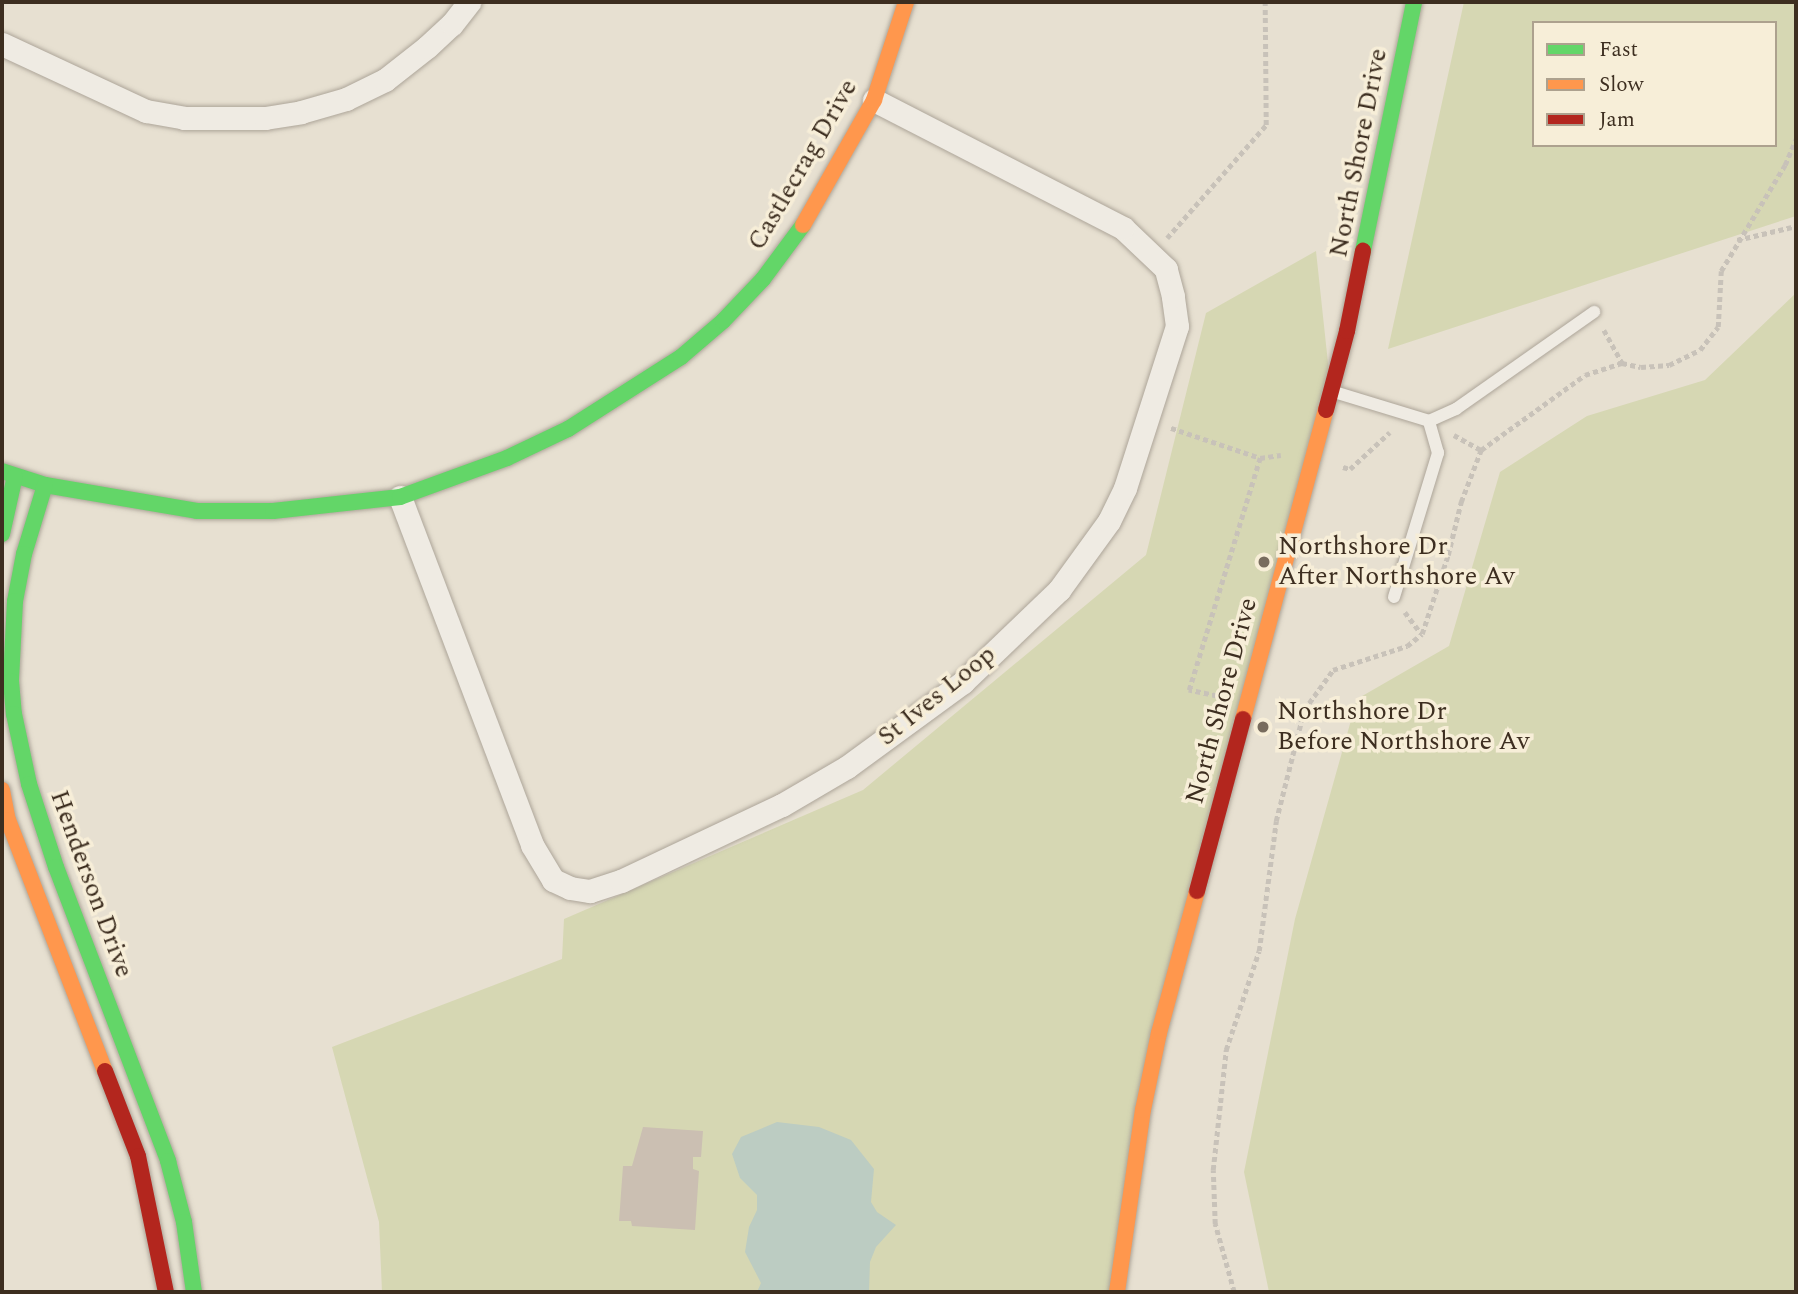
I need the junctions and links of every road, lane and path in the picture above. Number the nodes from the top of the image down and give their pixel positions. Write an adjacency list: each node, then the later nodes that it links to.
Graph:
1 (469, 2): 5 (street)
2 (906, 2): 6 (street, Castlecrag Drive)
3 (1265, 2): 10 (path)
4 (1414, 2): 13 (street, North Shore Drive)
5 (2, 44)
6 (874, 100): 10 (street, St Ives Loop); 19 (street, Castlecrag Drive)
7 (1796, 139): 9 (path)
8 (1796, 226): 9 (path)
9 (1736, 240): 12 (path)
10 (1153, 254): 14 (street, St Ives Loop)
11 (1594, 312): 12 (path); 15 (lane)
12 (1622, 363): 28 (path)
13 (1331, 391): 15 (lane); 27 (street, North Shore Drive)
14 (1147, 419): 16 (path); 19 (street, St Ives Loop)
15 (1429, 421): 21 (lane)
16 (1260, 458)
17 (9, 474): 18 (street, Castlecrag Drive); 20 (street)
18 (45, 485): 19 (street, Castlecrag Drive); 23 (street, Henderson Drive)
19 (400, 497)
20 (2, 534)
21 (1394, 597)
22 (2, 790): 24 (street, Henderson Drive)
23 (37, 810): 24 (street); 26 (street, Henderson Drive)
24 (5, 821): 25 (street, Henderson Drive)
25 (166, 1292)
26 (194, 1292)
27 (1117, 1292)
28 (1234, 1292)

